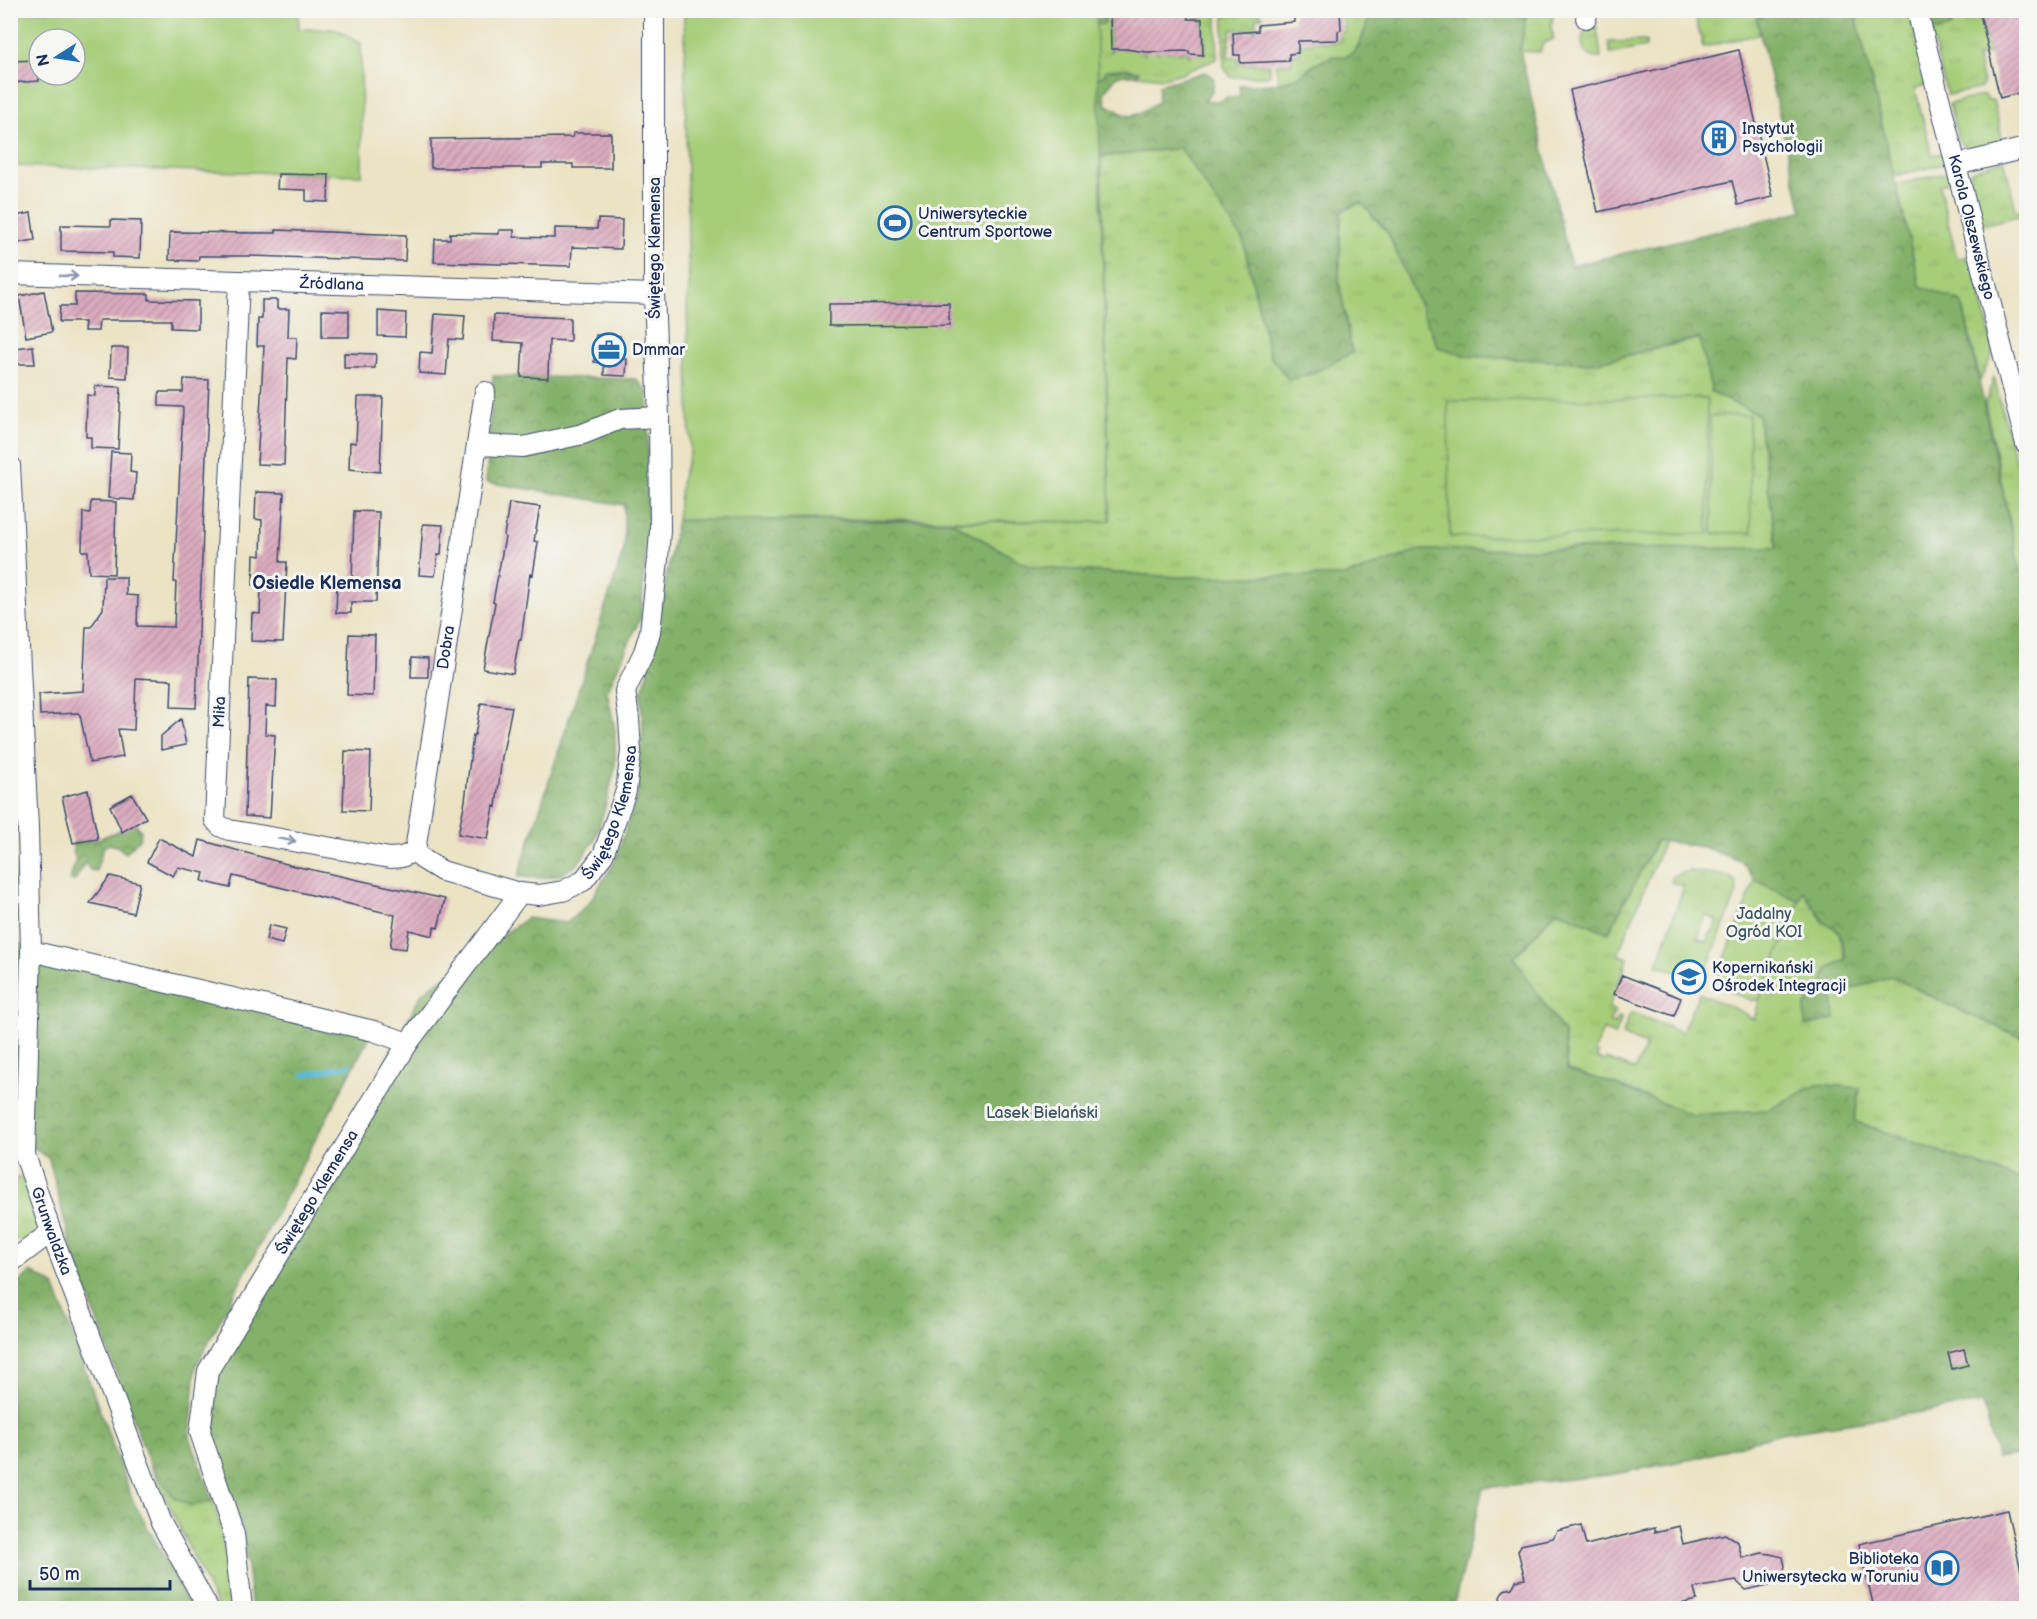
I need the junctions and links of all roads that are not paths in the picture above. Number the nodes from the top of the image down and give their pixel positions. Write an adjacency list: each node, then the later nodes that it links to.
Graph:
1 (654, 10): 7 (street, Świętego Klemensa)
2 (1917, 10): 4 (street, Karola Olszewskiego)
3 (2026, 148): 4 (street)
4 (1956, 165): 10 (street, Karola Olszewskiego)
5 (10, 274): 6 (street, Źródlana, one-way to 6)
6 (239, 281): 7 (street, Źródlana); 13 (street, Miła, one-way to 13)
7 (654, 294): 9 (street, Świętego Klemensa)
8 (485, 392): 11 (street, Dobra)
9 (659, 417): 11 (street); 14 (street, Świętego Klemensa)
10 (2026, 444)
11 (478, 445): 13 (street, Dobra)
12 (10, 465): 15 (street, Grunwaldzka)
13 (415, 851): 14 (street)
14 (520, 893): 16 (street, Świętego Klemensa)
15 (31, 951): 16 (street); 17 (street, Grunwaldzka)
16 (408, 1043): 20 (street, Świętego Klemensa)
17 (51, 1232): 18 (street); 19 (street, Grunwaldzka)
18 (10, 1263)
19 (208, 1608)
20 (242, 1608)

